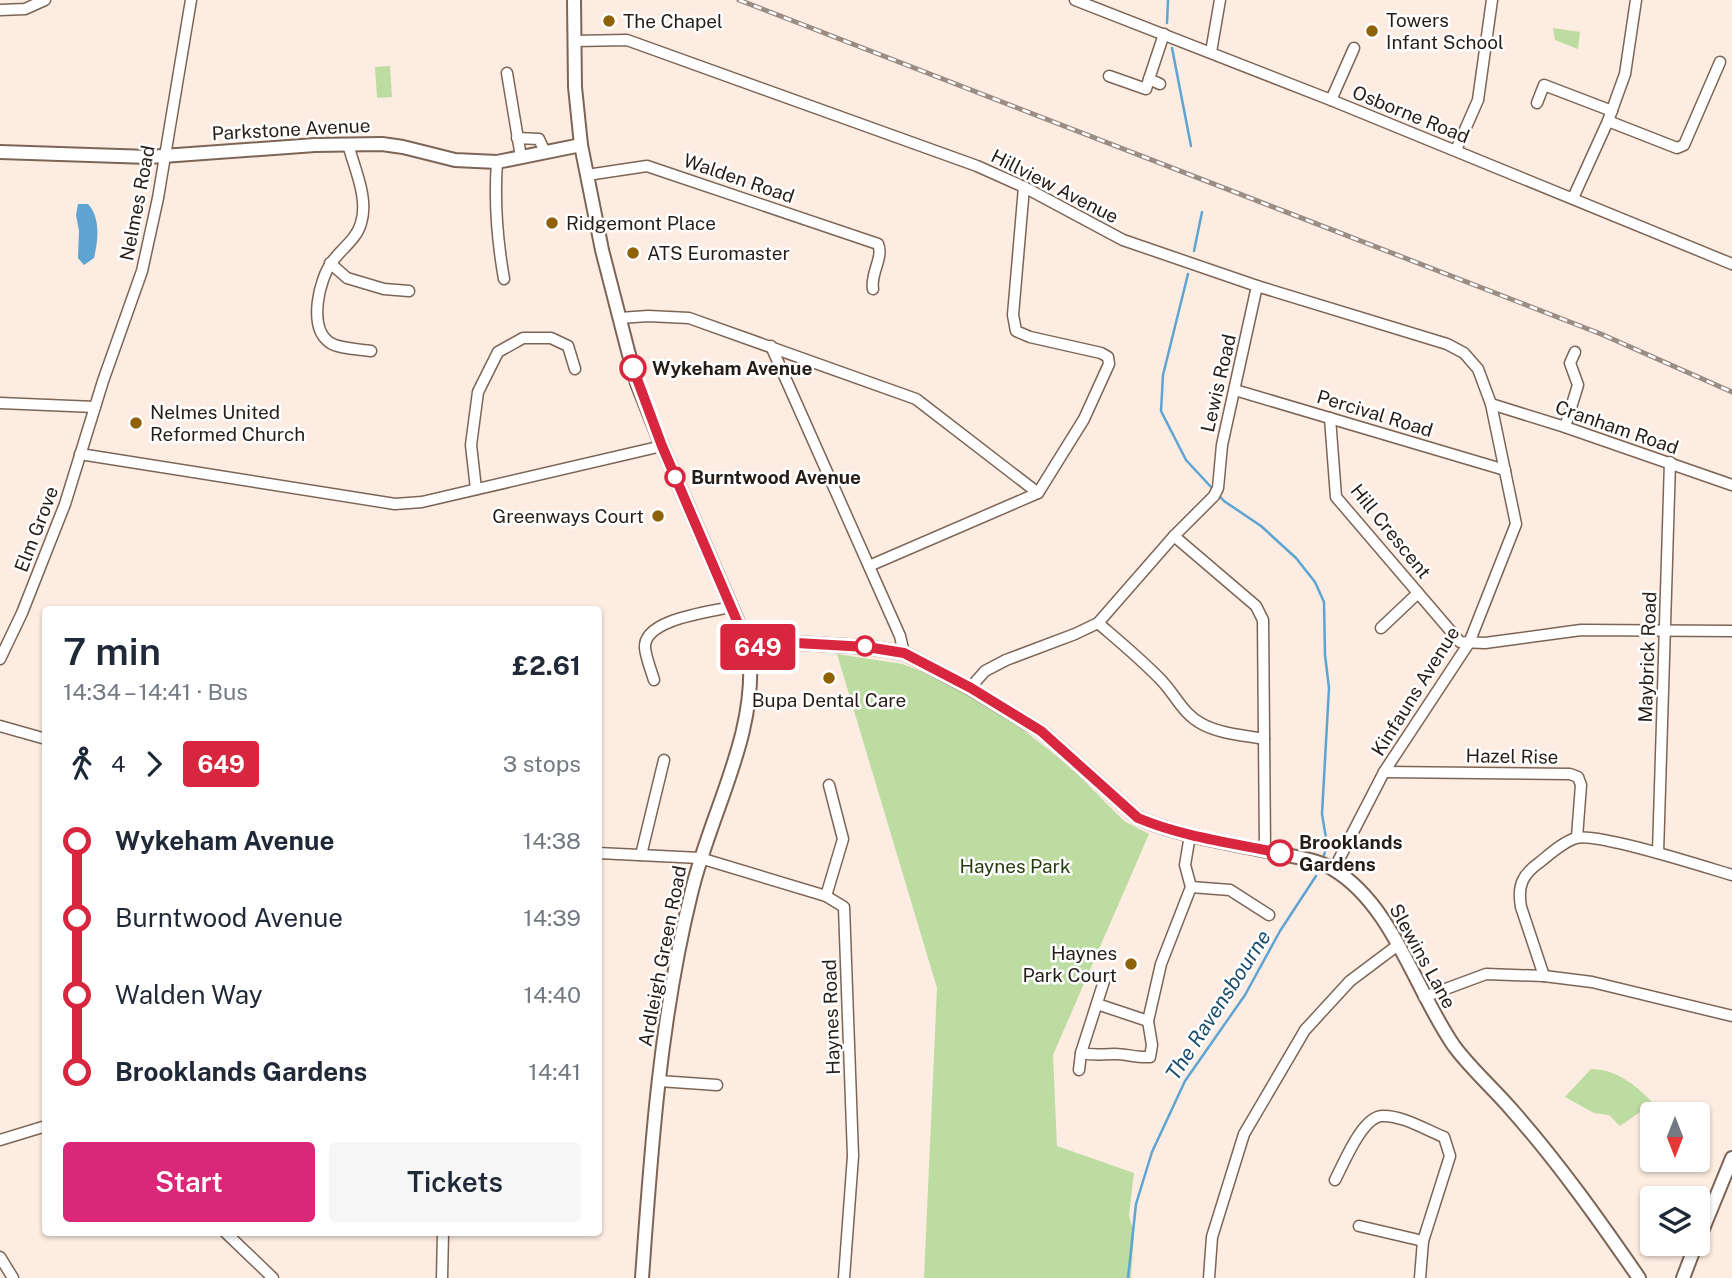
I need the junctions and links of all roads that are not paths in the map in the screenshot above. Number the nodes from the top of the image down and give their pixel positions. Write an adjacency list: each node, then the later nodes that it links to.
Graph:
1 (45, 0): 8 (street)
2 (191, 0): 27 (street, Nelmes Road)
3 (574, 0): 10 (street)
4 (1075, 0): 9 (street, Osborne Road)
5 (1220, 0): 12 (street)
6 (1492, 0): 24 (street)
7 (1636, 0): 20 (street)
8 (0, 10)
9 (1164, 34): 12 (street, Osborne Road); 16 (street)
10 (574, 41): 23 (street); 31 (street, Hillview Avenue)
11 (1354, 48): 18 (street)
12 (1211, 52): 18 (street, Osborne Road)
13 (1720, 62): 20 (street)
14 (507, 73): 21 (street)
15 (1109, 76): 16 (street)
16 (1149, 79): 17 (street)
17 (1160, 84)
18 (1331, 100): 24 (street, Osborne Road)
19 (1536, 103): 20 (street)
20 (1610, 116): 32 (street)
21 (517, 138): 26 (street); 28 (street)
22 (348, 144): 27 (street, Parkstone Avenue); 29 (street, Parkstone Avenue); 33 (street)
23 (581, 145): 26 (street, Parkstone Avenue); 30 (street)
24 (1456, 150): 32 (street, Osborne Road)
25 (0, 152): 27 (street, Parkstone Avenue)
26 (545, 152): 28 (street, Parkstone Avenue)
27 (164, 156): 47 (street, Nelmes Road)
28 (521, 158): 29 (street, Parkstone Avenue)
29 (497, 162): 35 (street)
30 (587, 175): 37 (street, Walden Road); 39 (street)
31 (1024, 187): 36 (street, Hillview Avenue); 56 (street)
32 (1573, 198): 34 (street, Osborne Road)
33 (330, 263): 38 (street); 41 (street)
34 (1732, 264)
35 (504, 279)
36 (1257, 286): 44 (street, Lewis Road); 46 (street, Hillview Avenue)
37 (873, 289)
38 (409, 291)
39 (620, 318): 40 (street); 50 (street)
40 (771, 346): 56 (street); 58 (street)
41 (371, 351)
42 (1575, 352): 49 (street)
43 (575, 369): 55 (street)
44 (1235, 390): 48 (street, Percival Road); 57 (street, Lewis Road)
45 (0, 403): 47 (street)
46 (1491, 404): 49 (street, Cranham Road); 53 (street, Kinfauns Avenue)
47 (95, 407): 51 (street, Elm Grove)
48 (1330, 418): 53 (street, Percival Road); 59 (street, Hill Crescent)
49 (1565, 427): 52 (street, Cranham Road)
50 (662, 446): 55 (street); 60 (street)
51 (80, 454): 55 (street); 68 (street, Elm Grove)
52 (1670, 462): 54 (street, Cranham Road); 63 (street, Maybrick Road)
53 (1505, 470): 65 (street, Kinfauns Avenue)
54 (1732, 485)
55 (476, 489)
56 (1038, 493): 58 (street)
57 (1174, 536): 61 (street); 73 (street)
58 (869, 566): 67 (street)
59 (1418, 593): 62 (street); 65 (street, Hill Crescent)
60 (731, 607): 66 (street); 69 (street)
61 (1098, 623): 70 (street); 73 (street)
62 (1381, 628)
63 (1665, 630): 64 (street); 65 (street); 81 (street, Maybrick Road)
64 (1732, 631)
65 (1469, 643): 75 (street, Kinfauns Avenue)
66 (749, 649): 67 (street, Slewins Lane); 83 (street, Ardleigh Green Road)
67 (904, 653): 70 (street, Slewins Lane)
68 (0, 659)
69 (654, 680)
70 (971, 688): 77 (street, Slewins Lane)
71 (0, 726): 72 (street)
72 (42, 738)
73 (1264, 739): 79 (street)
74 (664, 760): 82 (street)
75 (1384, 772): 78 (street, Hazel Rise); 84 (street, Kinfauns Avenue)
76 (829, 785): 87 (street)
77 (1190, 835): 79 (street, Slewins Lane); 86 (street)
78 (1577, 837): 81 (street); 90 (street)
79 (1265, 850): 84 (street, Slewins Lane)
80 (602, 853): 82 (street)
81 (1658, 853): 85 (street)
82 (641, 855): 83 (street)
83 (700, 858): 87 (street); 98 (street, Ardleigh Green Road)
84 (1334, 869): 89 (street, Slewins Lane)
85 (1732, 875)
86 (1191, 887): 88 (street); 95 (street)
87 (826, 896): 115 (street, Haynes Road)
88 (1269, 915)
89 (1398, 945): 92 (street, Slewins Lane); 116 (street)
90 (1544, 976): 92 (street); 94 (street)
91 (1105, 978): 93 (street)
92 (1424, 997): 118 (street, Slewins Lane)
93 (1097, 1003): 95 (street); 96 (street)
94 (1732, 1016)
95 (1148, 1021): 96 (street)
96 (1081, 1053): 97 (street)
97 (1079, 1070)
98 (659, 1081): 99 (street); 114 (street, Ardleigh Green Road)
99 (717, 1085)
100 (42, 1126): 101 (street)
101 (0, 1140)
102 (1732, 1158): 104 (street)
103 (1335, 1180): 108 (street)
104 (1710, 1211)
105 (1359, 1226): 108 (street)
106 (229, 1236): 112 (street)
107 (443, 1236): 113 (street)
108 (1423, 1241): 117 (street)
109 (1692, 1256): 119 (street)
110 (0, 1257): 111 (street)
111 (13, 1278)
112 (273, 1278)
113 (442, 1278)
114 (642, 1278)
115 (844, 1278)
116 (1209, 1278)
117 (1420, 1278)
118 (1639, 1278)
119 (1684, 1278)

